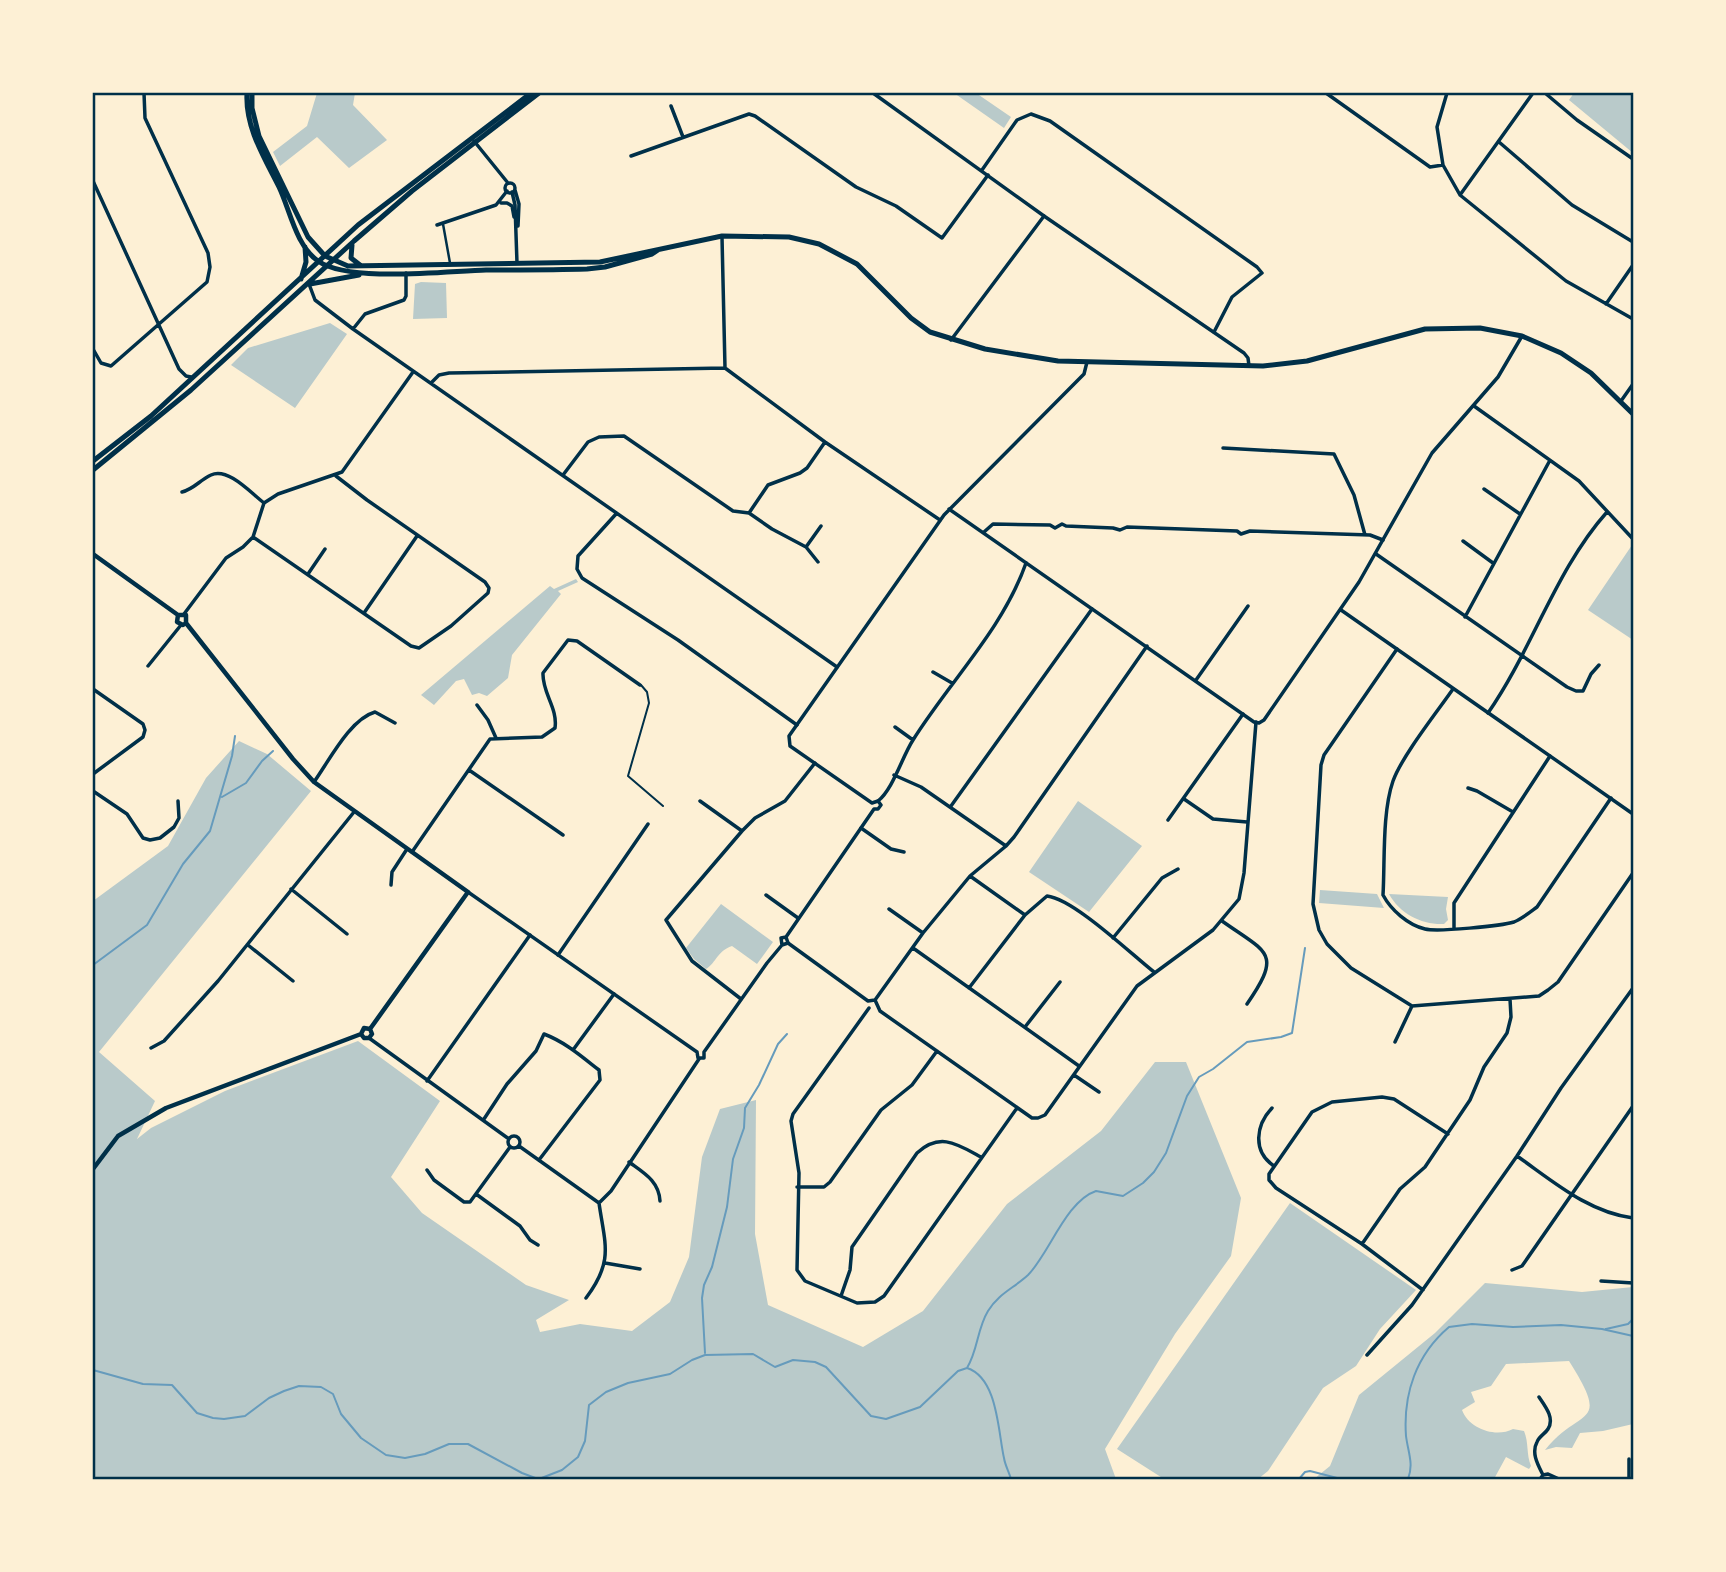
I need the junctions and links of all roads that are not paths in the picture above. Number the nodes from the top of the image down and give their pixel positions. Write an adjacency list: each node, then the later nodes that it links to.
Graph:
1 (144, 93): 47 (street)
2 (249, 93): 32 (main road); 33 (main road)
3 (531, 93): 12 (main road)
4 (539, 93): 12 (main road)
5 (873, 93): 17 (street)
6 (1326, 93): 16 (street)
7 (1446, 93): 16 (street)
8 (1533, 93): 13 (street)
9 (1545, 93): 15 (street)
10 (671, 106): 11 (street)
11 (683, 137): 14 (street); 18 (street)
12 (473, 140): 20 (street); 30 (main road); 33 (main road)
13 (1499, 142): 22 (street); 31 (street)
14 (631, 156)
15 (1633, 159)
16 (1443, 165): 22 (street)
17 (982, 170): 18 (street); 49 (street)
18 (988, 175): 24 (street)
19 (93, 181): 47 (street)
20 (508, 183): 21 (street); 21 (street)
21 (511, 191): 23 (street); 25 (street); 28 (street)
22 (1460, 195): 45 (street)
23 (499, 203): 25 (street); 26 (street)
24 (1044, 216): 49 (street); 51 (street)
25 (515, 220): 28 (street)
26 (443, 223): 27 (street); 38 (street)
27 (437, 225)
28 (517, 232): 40 (street)
29 (722, 236): 40 (main road); 51 (main road); 55 (street)
30 (354, 241): 34 (main road); 39 (main road)
31 (1633, 242)
32 (305, 246): 35 (main road); 43 (main road)
33 (325, 256): 34 (main road); 35 (main road)
34 (333, 261): 37 (main road); 39 (main road)
35 (319, 262): 37 (main road); 43 (main road)
36 (1633, 265): 45 (street)
37 (327, 266): 41 (main road); 44 (main road)
38 (450, 266): 39 (main road); 40 (main road)
39 (363, 267)
40 (517, 267): 42 (main road)
41 (369, 273): 42 (main road); 44 (main road)
42 (406, 273): 48 (street)
43 (299, 281): 57 (main road)
44 (309, 284): 48 (street); 67 (main road)
45 (1606, 304): 46 (street)
46 (1633, 319)
47 (157, 326): 52 (street); 57 (street)
48 (353, 329): 56 (street)
49 (1214, 332): 54 (street)
50 (1522, 336): 54 (main road); 60 (main road); 61 (street)
51 (951, 341): 53 (main road)
52 (93, 349)
53 (1087, 362): 54 (main road); 73 (street)
54 (1249, 366)
55 (725, 368): 58 (street); 63 (street)
56 (414, 371): 58 (street); 69 (street)
57 (195, 376): 65 (main road)
58 (431, 383): 68 (street)
59 (1633, 384): 60 (street)
60 (1621, 401): 62 (main road)
61 (1474, 406): 66 (street); 85 (street)
62 (1633, 414)
63 (825, 442): 76 (street); 78 (street)
64 (1223, 448): 81 (street)
65 (93, 461)
66 (1549, 461): 74 (street); 77 (street)
67 (93, 470)
68 (563, 475): 75 (street); 76 (street)
69 (336, 476): 72 (street); 82 (street)
70 (1484, 489): 77 (street)
71 (182, 492): 72 (street)
72 (264, 503): 83 (street)
73 (949, 509): 78 (street); 80 (street)
74 (1607, 512): 84 (street); 104 (street)
75 (617, 513): 107 (street); 119 (street)
76 (749, 513): 87 (street)
77 (1520, 514): 93 (street)
78 (940, 520): 107 (street)
79 (821, 526): 87 (street)
80 (984, 532): 81 (street); 92 (street)
81 (1365, 535): 85 (street)
82 (418, 536): 98 (street); 98 (street)
83 (253, 537): 94 (street); 99 (street)
84 (1633, 539)
85 (1383, 540): 90 (street)
86 (1463, 541): 93 (street)
87 (806, 547): 91 (street)
88 (325, 549): 94 (street)
89 (93, 554): 99 (main road)
90 (1376, 554): 97 (street); 100 (street)
91 (818, 562)
92 (1026, 563): 96 (street); 110 (street)
93 (1493, 563): 100 (street)
94 (308, 574): 98 (street)
95 (1248, 606): 109 (street)
96 (1092, 608): 102 (street); 138 (street)
97 (1341, 610): 103 (street); 117 (street)
98 (364, 613)
99 (181, 615): 101 (main road); 101 (main road)
100 (1465, 617): 104 (street)
101 (183, 624): 106 (street); 128 (main road)
102 (1147, 646): 109 (street); 149 (street)
103 (1396, 649): 113 (street); 185 (street)
104 (1520, 656): 105 (street); 115 (street)
105 (1600, 665)
106 (148, 666)
107 (837, 667): 119 (street)
108 (933, 672): 110 (street)
109 (1196, 680): 116 (street)
110 (952, 683): 122 (street)
111 (640, 685): 121 (street); 137 (lane)
112 (93, 689): 126 (street)
113 (1453, 689): 115 (street); 163 (street)
114 (477, 705): 121 (street)
115 (1488, 713): 123 (street)
116 (1243, 714): 117 (street); 132 (street)
117 (1256, 722): 144 (street)
118 (395, 723): 128 (street)
119 (797, 724): 124 (street)
120 (895, 727): 122 (street)
121 (496, 738): 125 (street)
122 (913, 740): 127 (street)
123 (1550, 756): 131 (street); 141 (street)
124 (815, 763): 136 (street); 147 (street)
125 (469, 770): 148 (street); 150 (street)
126 (93, 774)
127 (894, 775): 134 (street); 138 (street)
128 (314, 782): 140 (main road)
129 (1468, 788): 141 (street)
130 (93, 791): 135 (street)
131 (1611, 798): 142 (street); 163 (street)
132 (1184, 799): 143 (street); 144 (street)
133 (700, 801): 147 (street)
134 (878, 801): 136 (street); 139 (street)
135 (178, 802)
136 (872, 803): 139 (street)
137 (663, 806)
138 (951, 806): 149 (street)
139 (874, 809): 146 (street)
140 (355, 812): 150 (main road); 156 (street)
141 (1513, 812): 163 (street)
142 (1633, 814)
143 (1168, 821)
144 (1247, 822): 162 (street)
145 (648, 824): 173 (street)
146 (861, 828): 151 (street); 161 (street)
147 (742, 831): 180 (street)
148 (563, 835)
149 (1006, 846): 154 (street)
150 (409, 850): 155 (street); 157 (main road)
151 (904, 852)
152 (1178, 869): 168 (street)
153 (1633, 873): 181 (street)
154 (970, 876): 160 (street); 164 (street)
155 (391, 885)
156 (291, 888): 165 (street); 170 (street)
157 (468, 892): 166 (street); 189 (main road)
158 (766, 895): 161 (street)
159 (889, 909): 164 (street)
160 (1025, 915): 168 (street); 177 (street)
161 (798, 918): 167 (street)
162 (1222, 921): 174 (street); 184 (street)
163 (1454, 928)
164 (923, 933): 172 (street)
165 (347, 934)
166 (530, 935): 173 (street); 201 (street)
167 (786, 937): 169 (street); 171 (street)
168 (1113, 938): 174 (street)
169 (788, 943): 171 (street); 183 (street)
170 (248, 945): 175 (street); 193 (street)
171 (782, 945): 180 (street)
172 (913, 948): 177 (street); 182 (street)
173 (558, 955): 179 (street)
174 (1154, 972): 199 (street)
175 (293, 981)
176 (1060, 982): 188 (street)
177 (969, 988): 188 (street)
178 (1633, 988): 211 (street)
179 (614, 994): 194 (street); 196 (street)
180 (741, 999): 197 (street)
181 (1510, 999): 185 (street); 207 (street)
182 (875, 1000): 183 (street); 186 (street)
183 (868, 1001): 187 (street)
184 (1247, 1004)
185 (1412, 1006): 192 (street)
186 (877, 1007): 187 (street); 195 (street)
187 (869, 1009): 218 (street)
188 (1025, 1027): 199 (street)
189 (370, 1029): 190 (main road); 191 (main road)
190 (361, 1034): 191 (main road); 216 (main road)
191 (369, 1038): 201 (street)
192 (1395, 1042)
193 (151, 1048)
194 (573, 1050): 206 (street); 213 (street)
195 (937, 1051): 204 (street); 218 (street)
196 (697, 1052): 197 (street); 198 (street)
197 (704, 1052): 198 (street)
198 (699, 1059): 214 (street)
199 (1079, 1066): 200 (street)
200 (1074, 1075): 202 (street); 204 (street)
201 (427, 1081): 206 (street)
202 (1099, 1092)
203 (1633, 1106): 219 (street)
204 (1017, 1108): 212 (street)
205 (1272, 1108): 215 (street)
206 (484, 1119): 208 (street)
207 (1448, 1134): 215 (street); 224 (street)
208 (509, 1139): 209 (street); 210 (street)
209 (519, 1146): 210 (street); 213 (street)
210 (510, 1147): 220 (street)
211 (1517, 1156): 219 (street); 231 (street)
212 (981, 1157): 232 (street); 232 (street)
213 (539, 1160): 222 (street)
214 (629, 1162): 221 (street); 222 (street)
215 (1274, 1166): 224 (street)
216 (93, 1169)
217 (427, 1170): 220 (street)
218 (797, 1187): 232 (street)
219 (1571, 1194): 223 (street); 228 (street)
220 (476, 1195): 225 (street)
221 (660, 1201)
222 (598, 1203): 226 (street)
223 (1633, 1218)
224 (1362, 1244): 231 (street)
225 (538, 1245)
226 (606, 1263): 227 (street); 233 (street)
227 (639, 1269)
228 (1513, 1270)
229 (1601, 1281): 230 (street)
230 (1633, 1283)
231 (1423, 1290): 234 (street)
232 (841, 1297)
233 (586, 1298)
234 (1367, 1355)
235 (1539, 1397): 237 (street)
236 (1629, 1459): 239 (street)
237 (1541, 1477): 238 (street)
238 (1559, 1479)
239 (1629, 1479)

